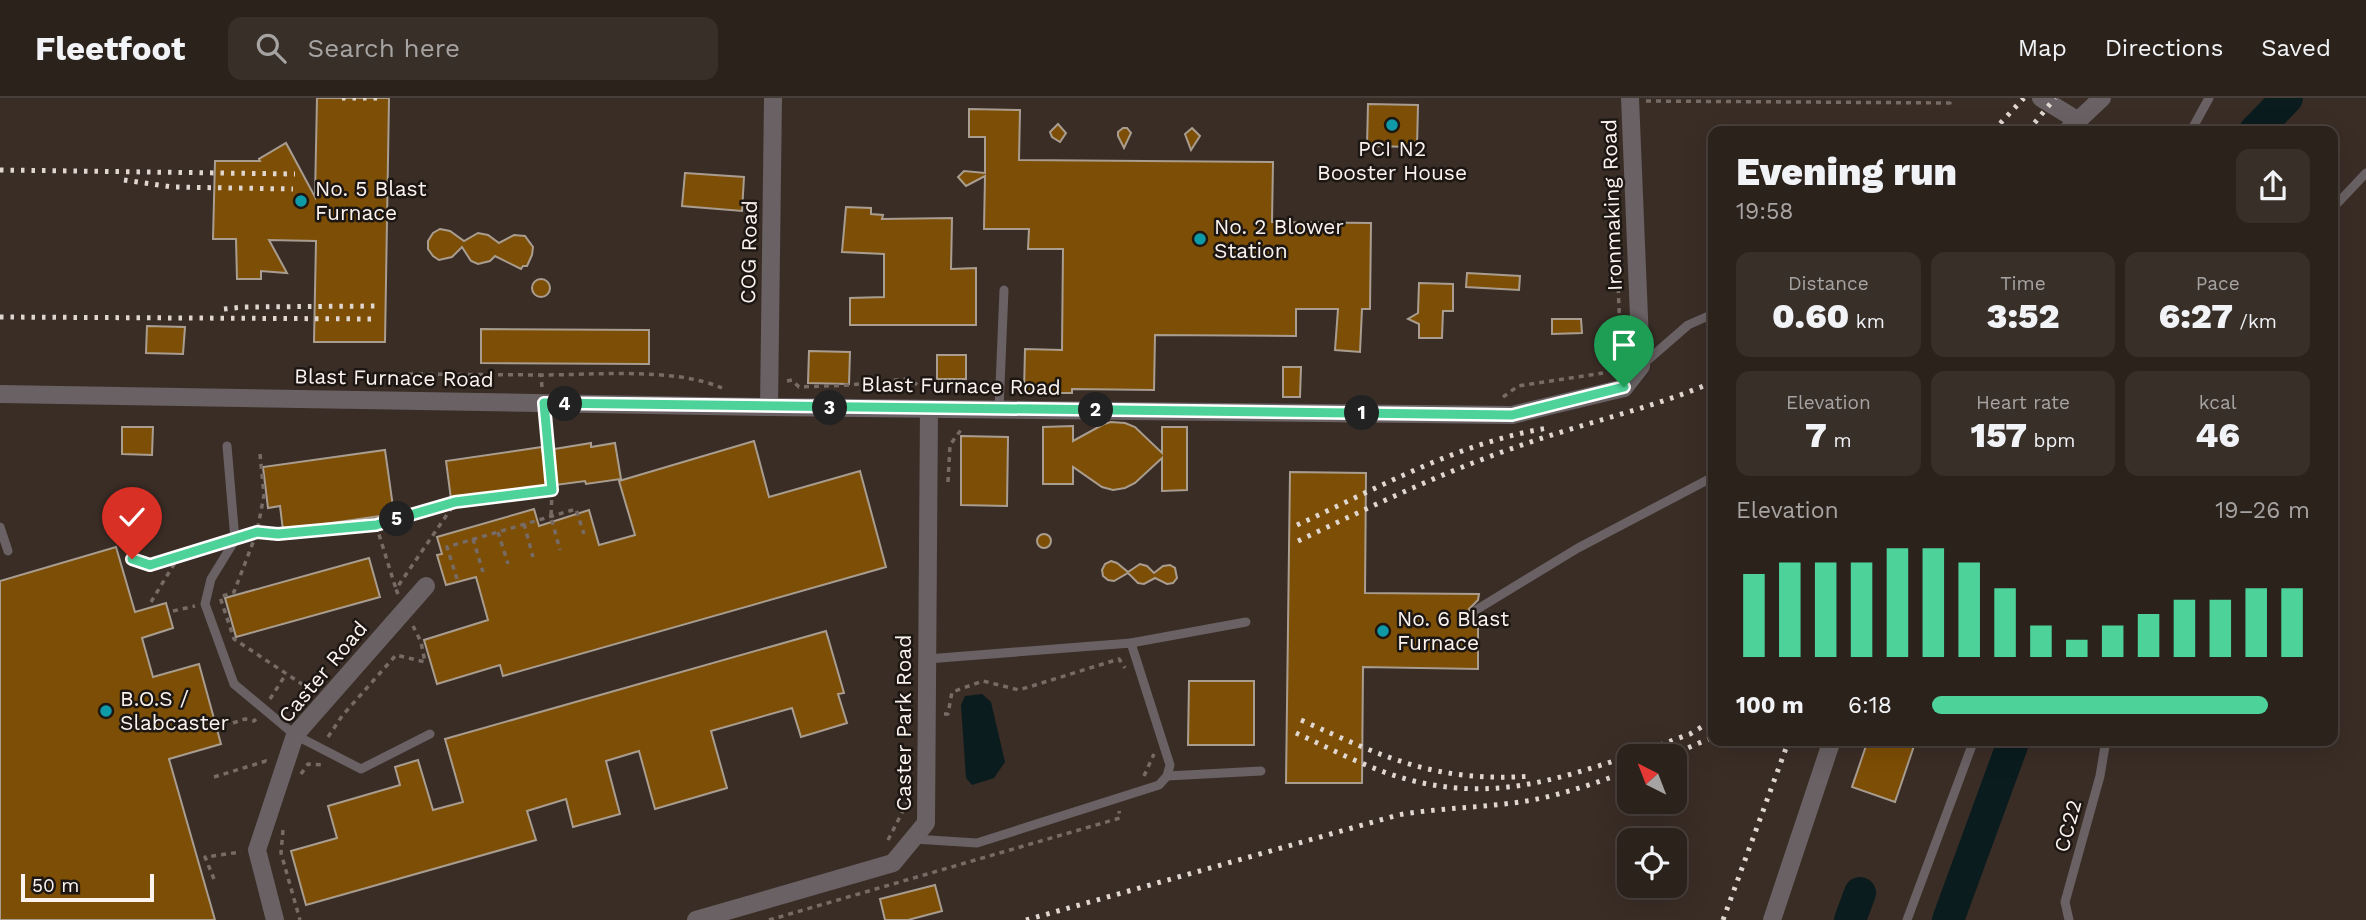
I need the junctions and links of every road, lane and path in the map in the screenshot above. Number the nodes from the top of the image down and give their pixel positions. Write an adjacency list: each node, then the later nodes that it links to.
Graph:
1 (773, 98): 15 (street, COG Road)
2 (1630, 98): 12 (street, Ironmaking Road)
3 (2041, 98): 6 (street)
4 (2102, 98): 6 (street)
5 (2209, 98): 7 (lane)
6 (2072, 126)
7 (2194, 126)
8 (2366, 173): 9 (lane)
9 (2338, 203)
10 (1004, 290): 21 (lane)
11 (1708, 316): 12 (lane)
12 (1641, 366): 21 (street, Blast Furnace Road)
13 (408, 373): 14 (path)
14 (541, 375): 16 (path); 19 (path)
15 (769, 383): 18 (path); 20 (street, COG Road)
16 (727, 390)
17 (0, 394): 19 (street, Blast Furnace Road)
18 (932, 401): 20 (street, Blast Furnace Road); 21 (street, Blast Furnace Road); 51 (street, Caster Park Road)
19 (544, 403): 20 (street, Blast Furnace Road); 25 (path)
20 (769, 407)
21 (999, 409)
22 (227, 446): 35 (lane)
23 (260, 454): 31 (path)
24 (1708, 480): 48 (lane)
25 (552, 490): 26 (path); 27 (path)
26 (455, 502): 29 (path); 45 (path)
27 (551, 517): 28 (path); 33 (path); 36 (path)
28 (524, 524): 32 (path); 39 (path)
29 (376, 525): 31 (path); 45 (path)
30 (0, 527): 37 (lane)
31 (257, 532): 35 (path); 53 (path)
32 (498, 532): 34 (path); 41 (path)
33 (584, 534)
34 (473, 539): 42 (path); 43 (path)
35 (235, 540): 38 (path); 57 (lane)
36 (560, 550)
37 (8, 551)
38 (180, 554): 40 (path); 46 (path)
39 (533, 557)
40 (132, 559)
41 (508, 564)
42 (482, 572)
43 (457, 579)
44 (426, 586): 47 (street, Caster Road)
45 (396, 589): 47 (path)
46 (151, 602)
47 (405, 610): 53 (street, Caster Road); 55 (path)
48 (1476, 610)
49 (1246, 622): 50 (lane)
50 (1131, 643): 51 (lane); 52 (lane)
51 (927, 659): 54 (street, Caster Park Road)
52 (1139, 665): 54 (path); 67 (lane)
53 (326, 700): 55 (path); 57 (street, Caster Road)
54 (926, 715): 69 (street, Caster Park Road)
55 (341, 716): 61 (path)
56 (430, 734): 61 (lane)
57 (295, 735): 61 (lane); 64 (street, Caster Road)
58 (1830, 746): 76 (street)
59 (1972, 746): 77 (lane)
60 (2105, 746): 78 (lane, CC22)
61 (321, 747): 62 (path)
62 (307, 764): 63 (path); 64 (path)
63 (326, 766)
64 (284, 769): 66 (path); 70 (street, Caster Road)
65 (1261, 771): 67 (lane)
66 (214, 776)
67 (1167, 776): 69 (lane)
68 (284, 826): 71 (path)
69 (912, 839): 75 (street, Caster Park Road)
70 (257, 850): 71 (path); 72 (path); 73 (street)
71 (281, 853): 74 (path)
72 (214, 879)
73 (275, 920)
74 (300, 920)
75 (696, 920)
76 (1772, 920)
77 (1907, 920)
78 (2068, 920)

